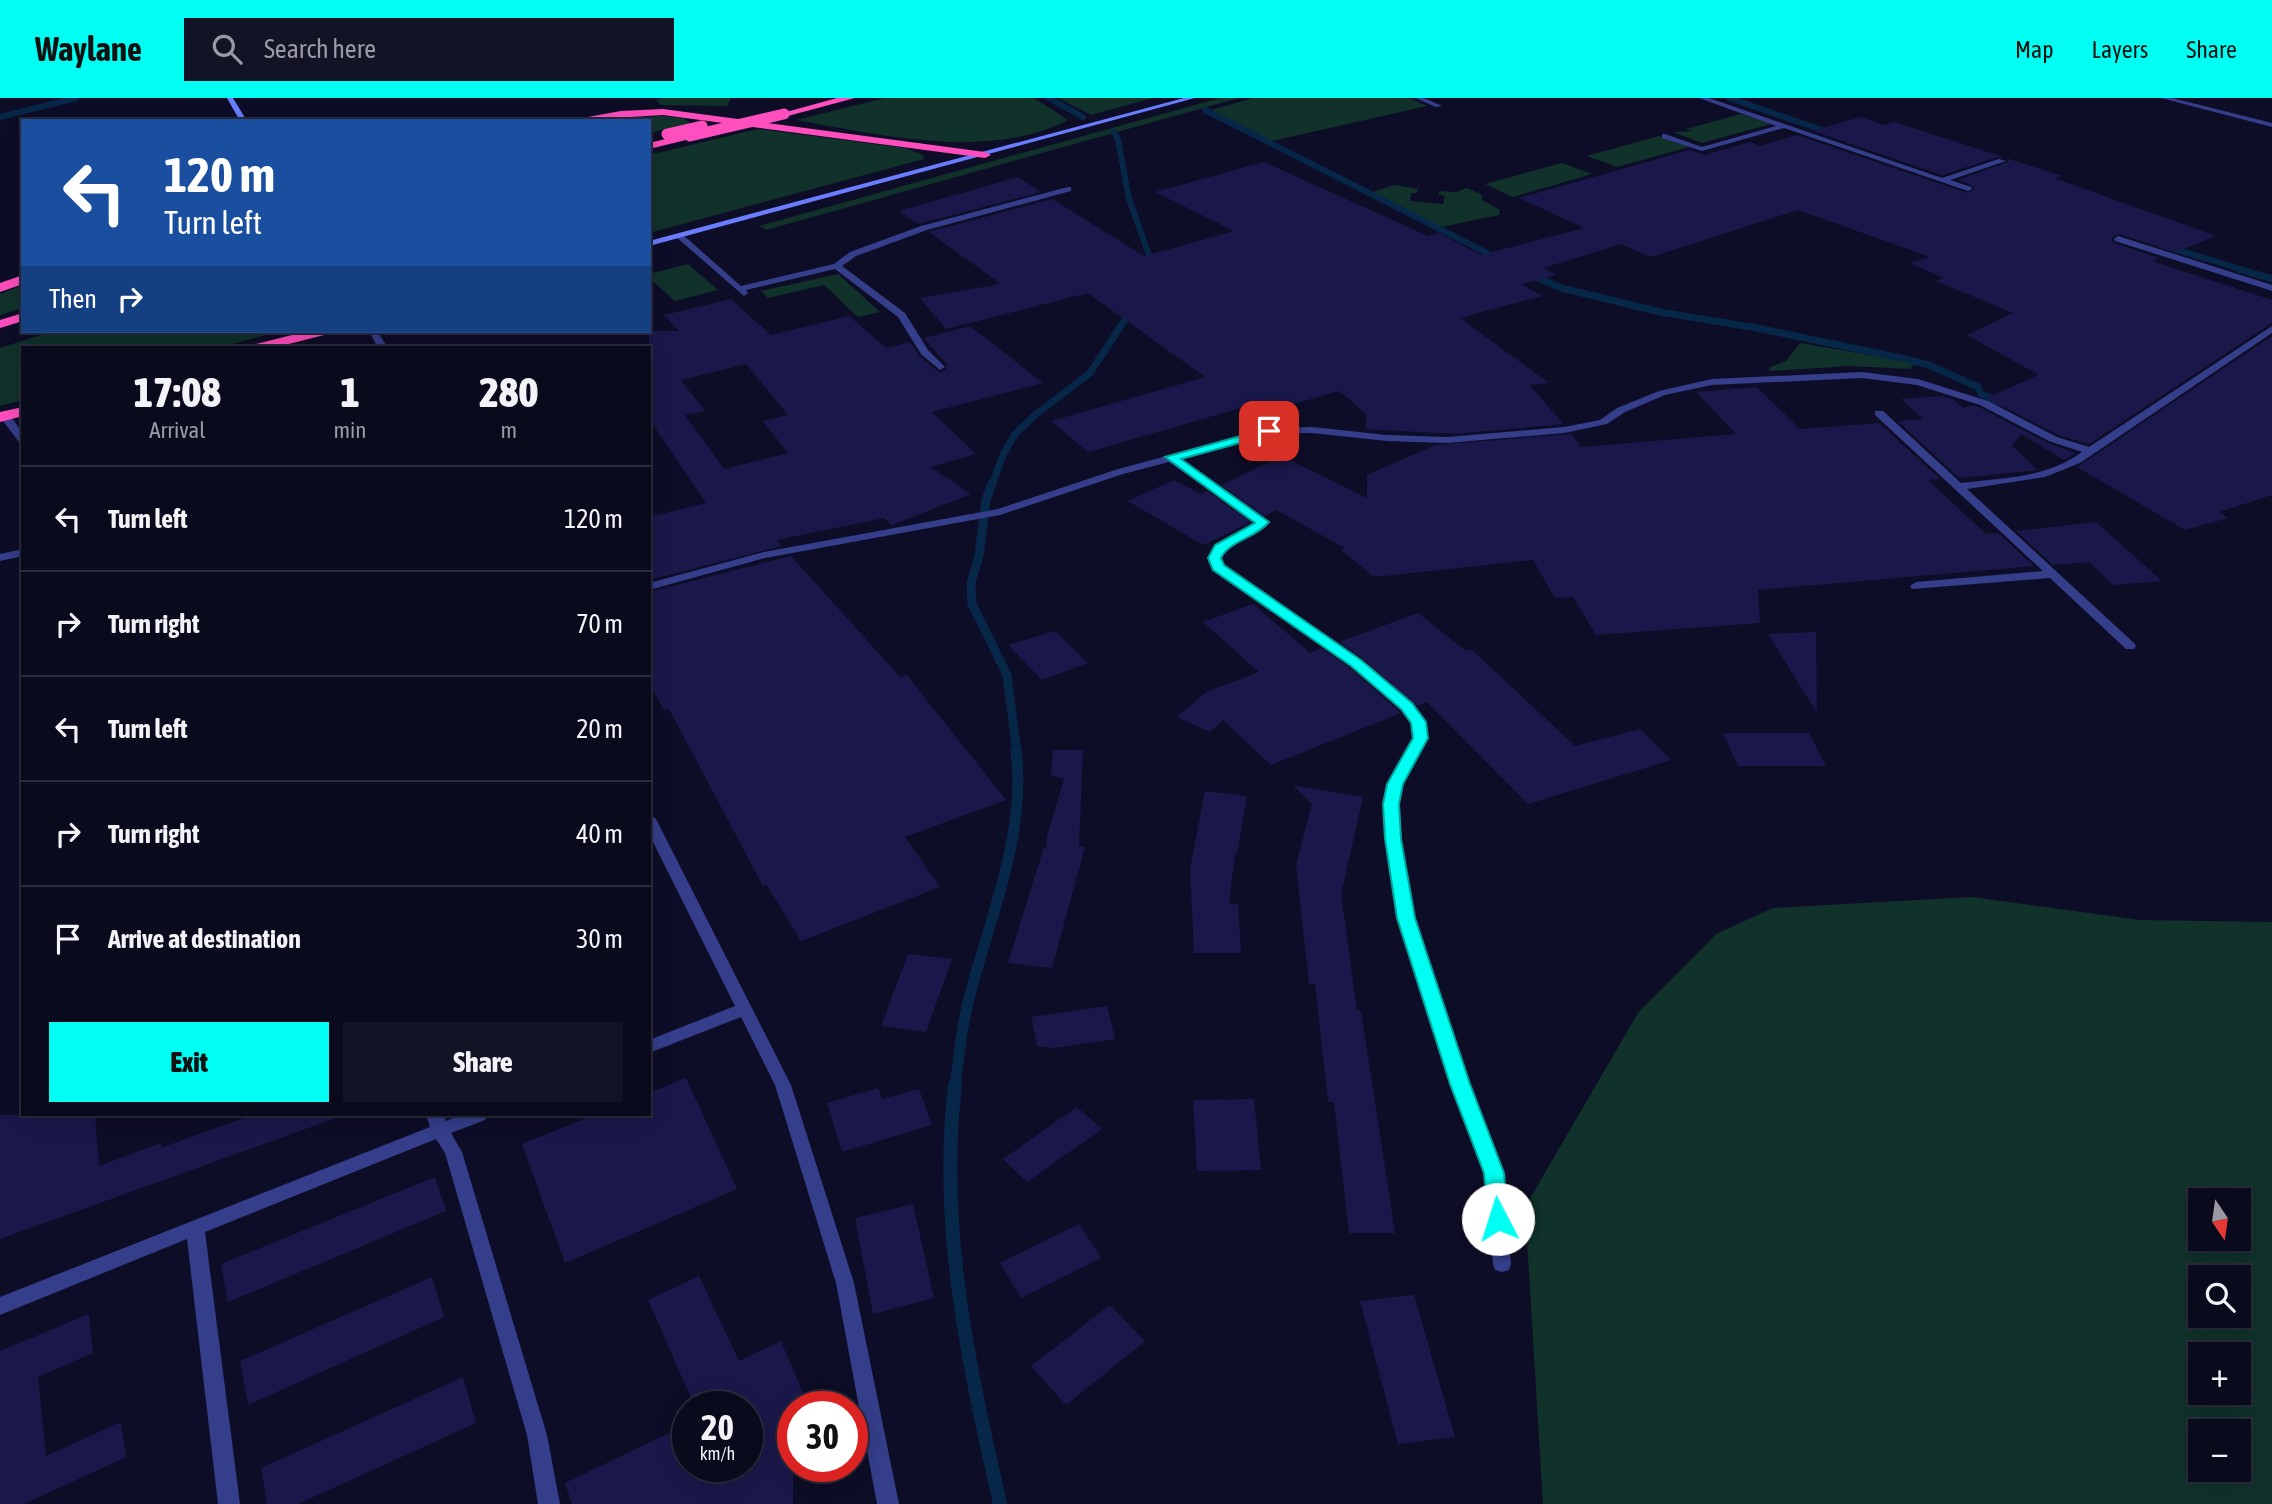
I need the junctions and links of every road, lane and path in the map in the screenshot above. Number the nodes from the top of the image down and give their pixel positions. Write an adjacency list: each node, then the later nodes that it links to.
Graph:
1 (230, 98): 9 (main road)
2 (820, 98): 16 (highway, bridge)
3 (850, 98): 17 (highway, bridge)
4 (1192, 98): 18 (main road)
5 (1418, 98): 8 (street)
6 (1702, 98): 12 (street)
7 (2164, 98): 11 (street)
8 (1438, 106)
9 (243, 119)
10 (585, 119): 18 (highway)
11 (2272, 125)
12 (1784, 126): 14 (street); 15 (street)
13 (1812, 127): 14 (street)
14 (1799, 131): 20 (street)
15 (1665, 136)
16 (651, 138)
17 (651, 146)
18 (985, 155): 23 (main road)
19 (2002, 160): 20 (street)
20 (1946, 179): 22 (street)
21 (1068, 189): 26 (street)
22 (1968, 189)
23 (679, 236): 25 (main road); 26 (street)
24 (2118, 239): 29 (street)
25 (651, 243)
26 (836, 266): 37 (street)
27 (21, 280): 28 (highway)
28 (0, 288)
29 (2272, 288)
30 (21, 318): 31 (highway)
31 (0, 324)
32 (21, 328): 35 (highway)
33 (2272, 329): 42 (street)
34 (315, 333): 36 (highway)
35 (0, 335)
36 (265, 346)
37 (940, 367)
38 (21, 411): 40 (highway)
39 (1879, 413): 44 (street)
40 (2, 416): 41 (street)
41 (21, 438)
42 (2090, 451): 43 (street); 44 (street)
43 (1171, 457): 48 (street); 57 (street)
44 (1959, 487): 47 (street)
45 (21, 553): 46 (street)
46 (0, 558)
47 (2053, 575): 49 (street); 50 (street)
48 (651, 586)
49 (1916, 586)
50 (2130, 646)
51 (651, 823): 52 (street)
52 (746, 1008): 53 (street); 61 (street)
53 (651, 1046)
54 (474, 1116): 55 (street)
55 (438, 1123): 56 (street); 60 (street)
56 (195, 1227): 58 (street); 59 (street)
57 (1502, 1264)
58 (0, 1306)
59 (229, 1504)
60 (549, 1504)
61 (888, 1504)

